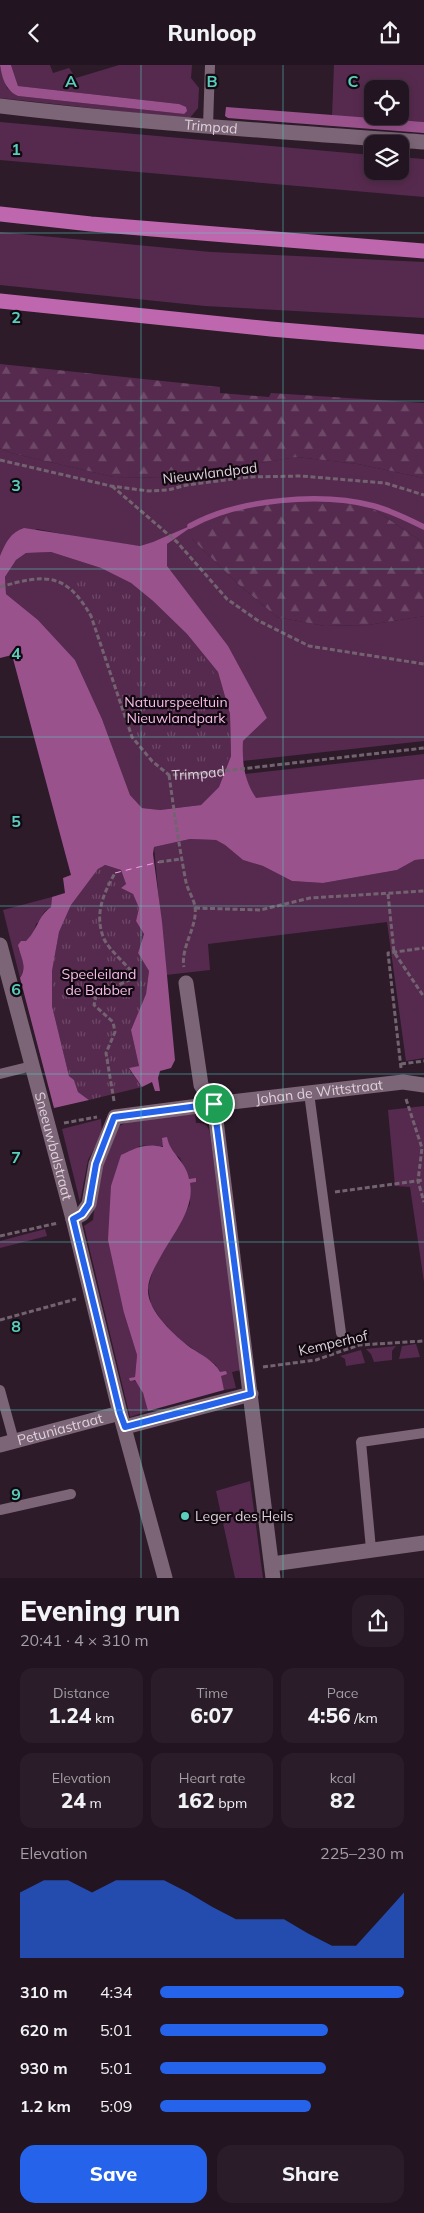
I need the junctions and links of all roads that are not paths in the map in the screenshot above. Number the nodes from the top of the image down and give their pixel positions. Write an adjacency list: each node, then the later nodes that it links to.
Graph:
1 (210, 65): 3 (lane)
2 (0, 106): 3 (street, Trimpad)
3 (208, 126): 4 (street, Trimpad)
4 (424, 142)
5 (0, 214): 6 (highway)
6 (424, 251)
7 (0, 301): 8 (highway)
8 (424, 342)
9 (1, 955): 11 (street, Sneeuwbalstraat)
10 (186, 983): 15 (street)
11 (32, 1066): 12 (lane); 16 (street, Sneeuwbalstraat)
12 (0, 1074)
13 (424, 1085): 14 (street, Johan de Wittstraat)
14 (309, 1093): 15 (street, Johan de Wittstraat); 17 (lane)
15 (214, 1104): 16 (street, Johan de Wittstraat); 19 (street)
16 (73, 1219): 20 (street, Sneeuwbalstraat)
17 (341, 1333)
18 (0, 1390): 22 (lane)
19 (251, 1394): 20 (street, Petuniastraat); 27 (street)
20 (123, 1420): 22 (street, Petuniastraat); 28 (street, Sneeuwbalstraat)
21 (424, 1433): 26 (lane)
22 (7, 1443)
23 (71, 1494): 24 (lane)
24 (0, 1510)
25 (424, 1543): 26 (street)
26 (371, 1549): 27 (street)
27 (273, 1571)
28 (166, 1578)

